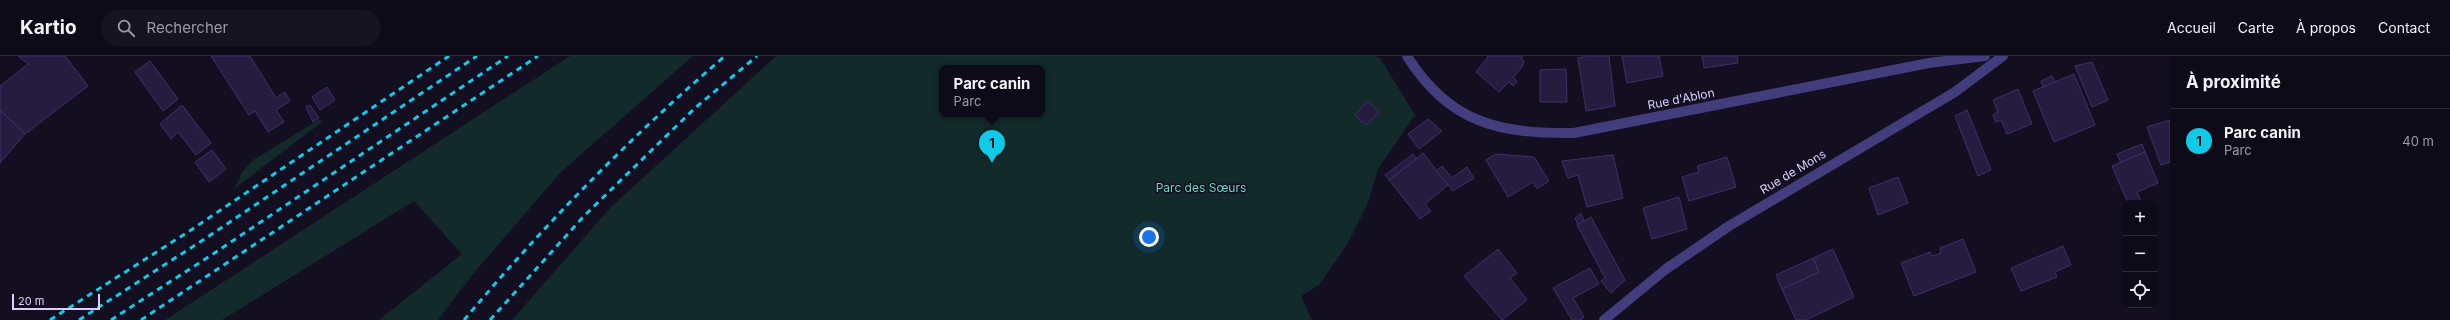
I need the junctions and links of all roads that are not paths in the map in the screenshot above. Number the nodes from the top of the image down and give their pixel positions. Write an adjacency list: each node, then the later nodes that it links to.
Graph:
1 (1407, 56): 2 (street, Rue d'Ablon)
2 (1985, 56)
3 (2003, 56): 4 (street, Rue de Mons)
4 (1604, 320)

